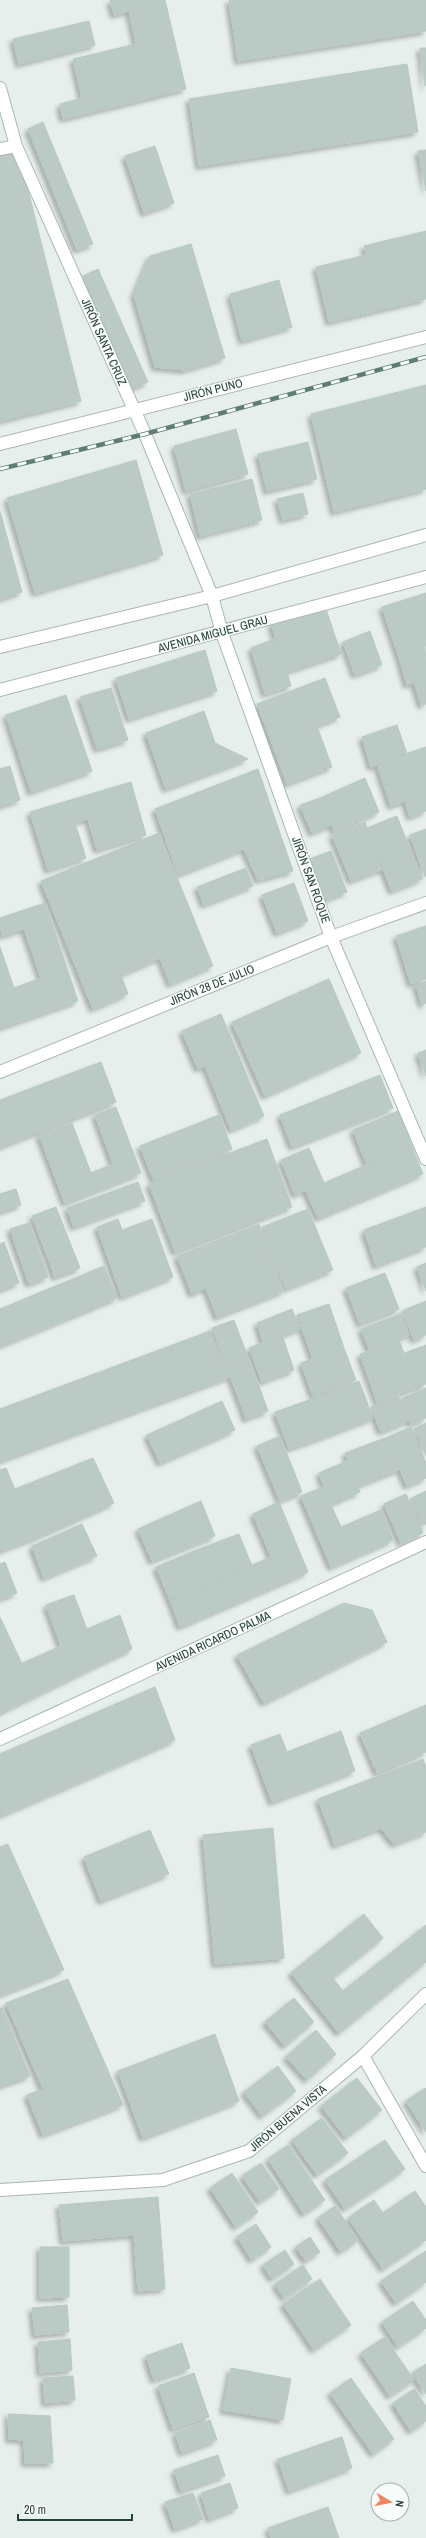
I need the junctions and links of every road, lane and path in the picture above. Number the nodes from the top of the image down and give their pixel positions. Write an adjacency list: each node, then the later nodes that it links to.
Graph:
1 (0, 88): 2 (street, JIRÓN SANTA CRUZ)
2 (16, 146): 3 (street); 5 (street, JIRÓN SANTA CRUZ)
3 (0, 149)
4 (426, 337): 5 (street, JIRÓN PUNO)
5 (135, 410): 6 (street, JIRÓN PUNO); 9 (street, JIRÓN SANTA CRUZ)
6 (0, 444)
7 (426, 535): 9 (street)
8 (426, 577): 10 (street, AVENIDA MIGUEL GRAU)
9 (212, 596): 10 (street, JIRÓN SAN ROQUE); 11 (street)
10 (222, 633): 12 (street, AVENIDA MIGUEL GRAU); 14 (street, JIRÓN SAN ROQUE)
11 (0, 647)
12 (0, 690)
13 (426, 903): 14 (street, JIRÓN 28 DE JULIO)
14 (331, 937): 15 (street, JIRÓN 28 DE JULIO); 16 (street, JIRÓN SAN ROQUE)
15 (0, 1072)
16 (426, 1159)
17 (426, 1542): 18 (street, AVENIDA RICARDO PALMA)
18 (0, 1739)
19 (426, 1994): 20 (street, JIRÓN BUENA VISTA)
20 (363, 2056): 21 (street); 22 (street, JIRÓN BUENA VISTA)
21 (426, 2166)
22 (0, 2190)

